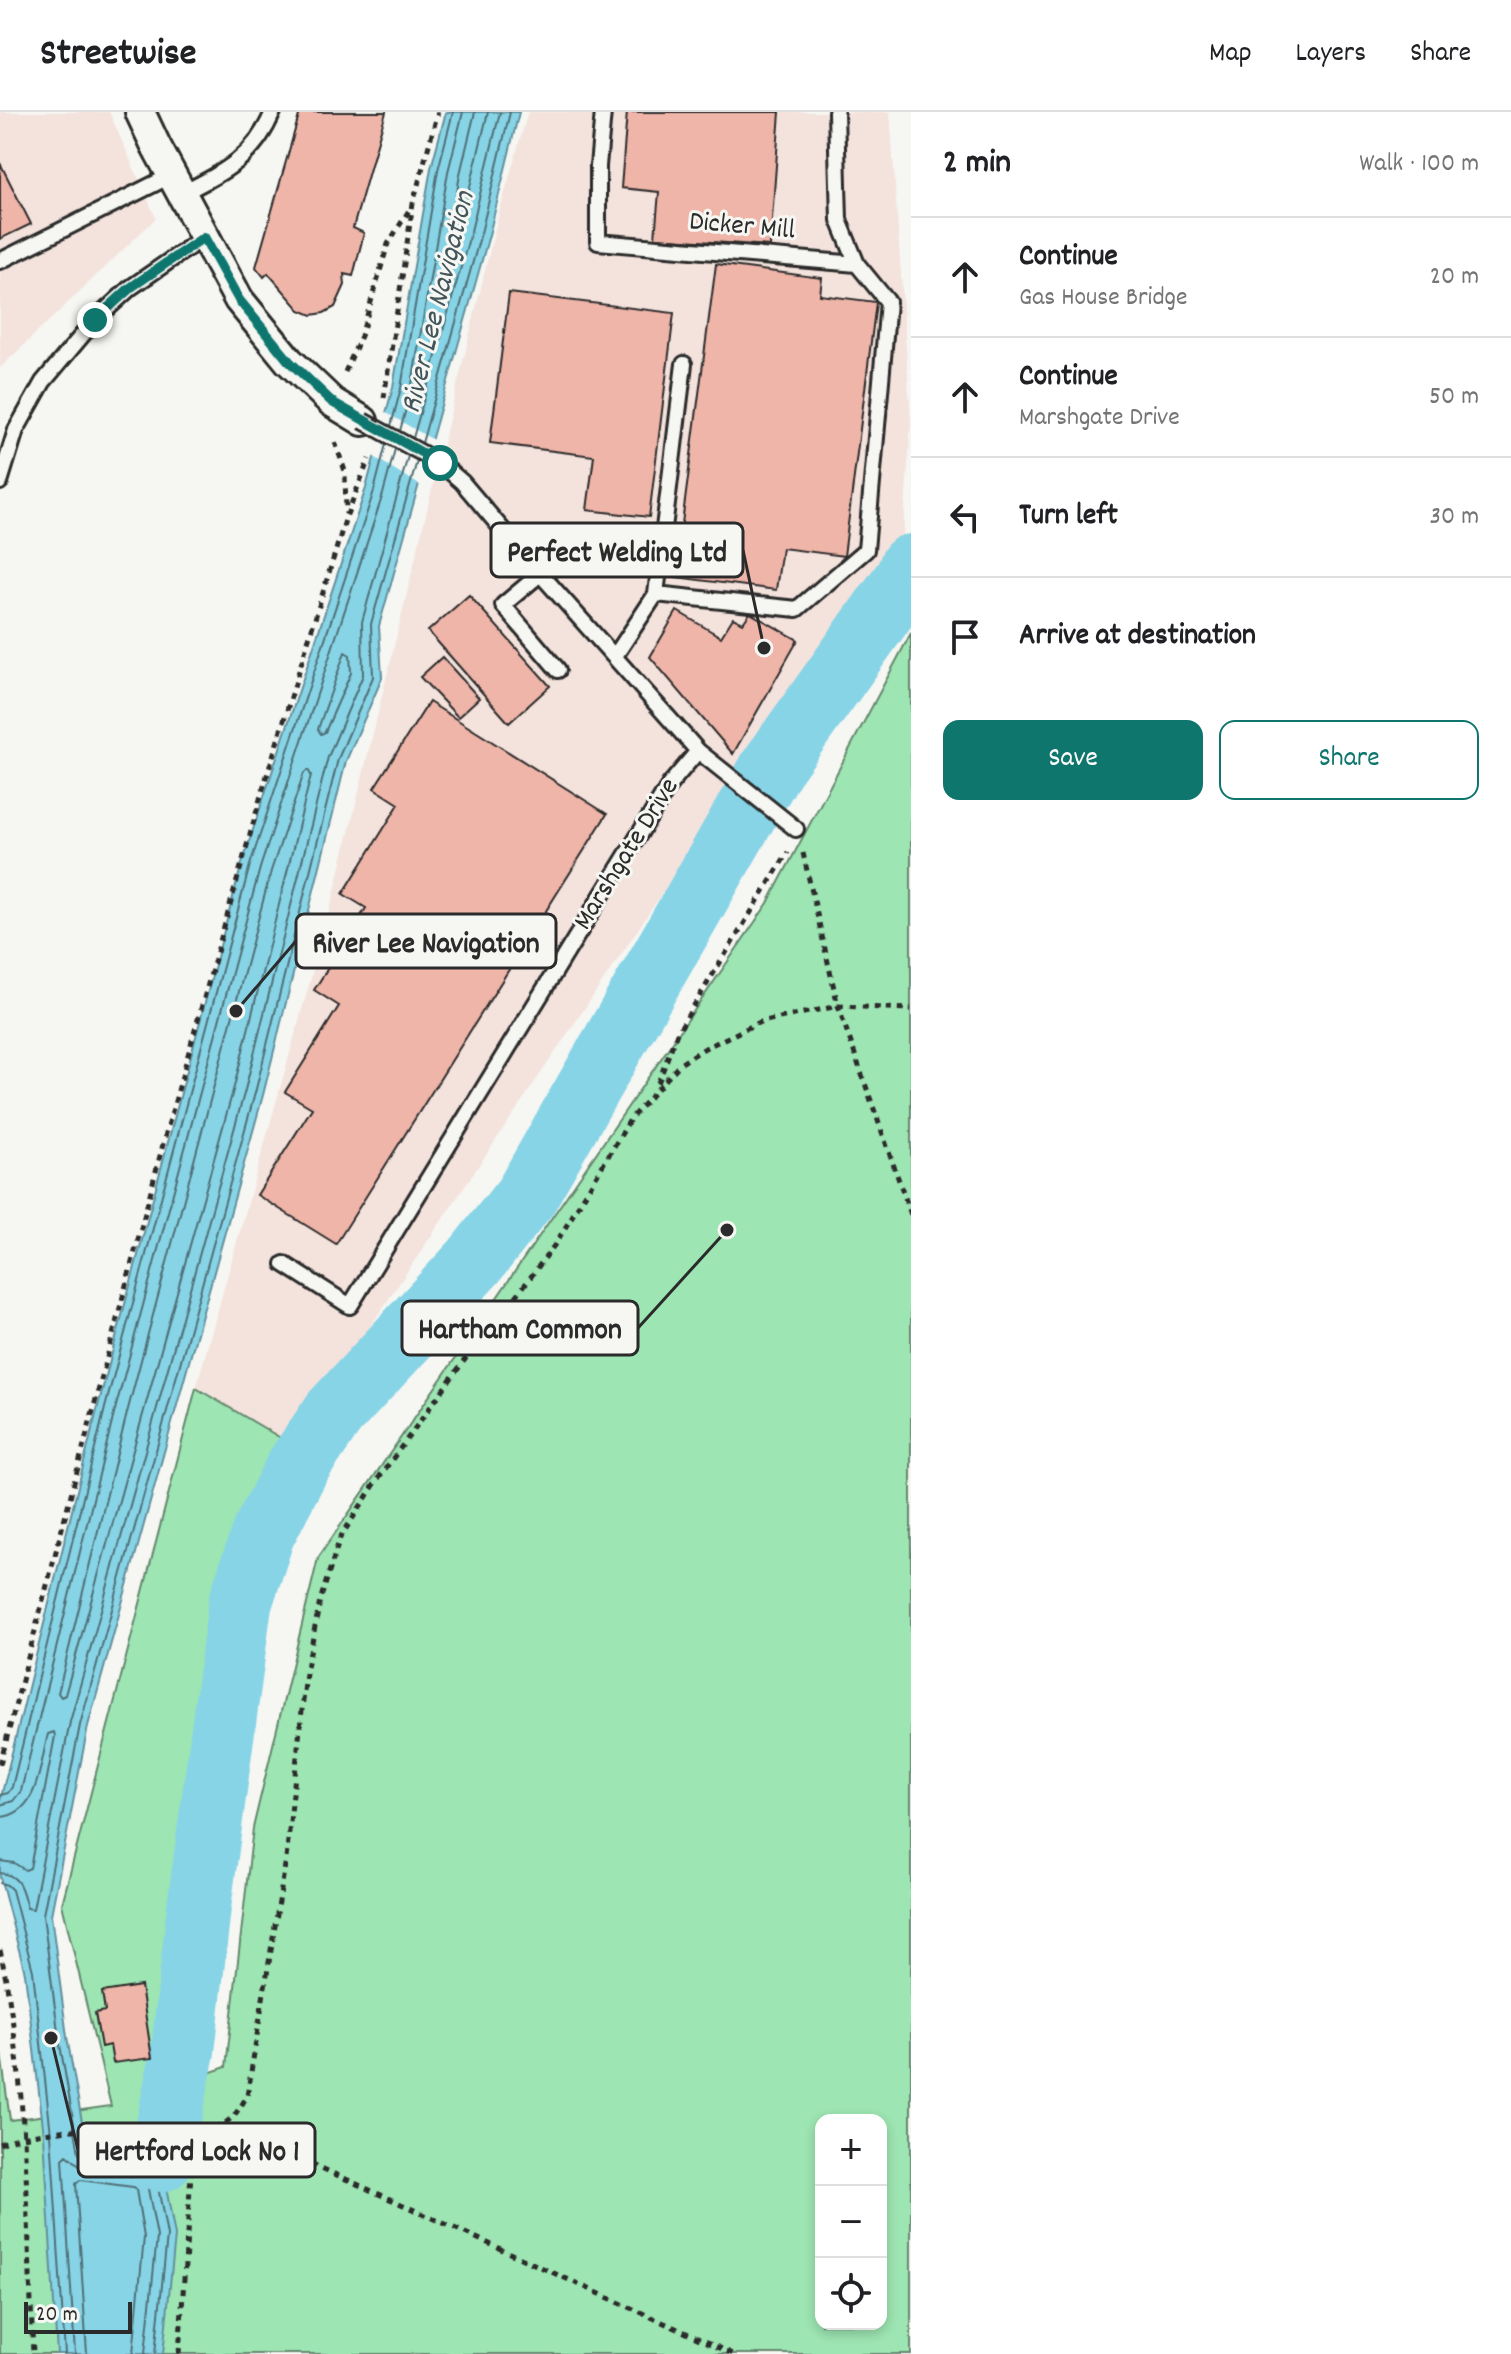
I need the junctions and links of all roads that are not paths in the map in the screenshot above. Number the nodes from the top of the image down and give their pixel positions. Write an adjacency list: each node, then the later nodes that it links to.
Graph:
1 (140, 112): 5 (street)
2 (273, 112): 5 (lane)
3 (603, 112): 8 (lane, Dicker Mill)
4 (836, 112): 8 (lane)
5 (176, 185): 6 (street); 7 (lane)
6 (204, 237): 10 (street); 11 (lane)
7 (0, 261)
8 (857, 264): 13 (lane)
9 (684, 364): 13 (lane)
10 (363, 421): 12 (lane, Marshgate Drive, bridge)
11 (0, 482)
12 (540, 574): 14 (lane, Marshgate Drive); 15 (lane)
13 (656, 594): 14 (lane)
14 (615, 656): 16 (lane, Marshgate Drive)
15 (558, 670)
16 (698, 751): 17 (lane); 18 (lane, Marshgate Drive)
17 (796, 829)
18 (284, 1264)

